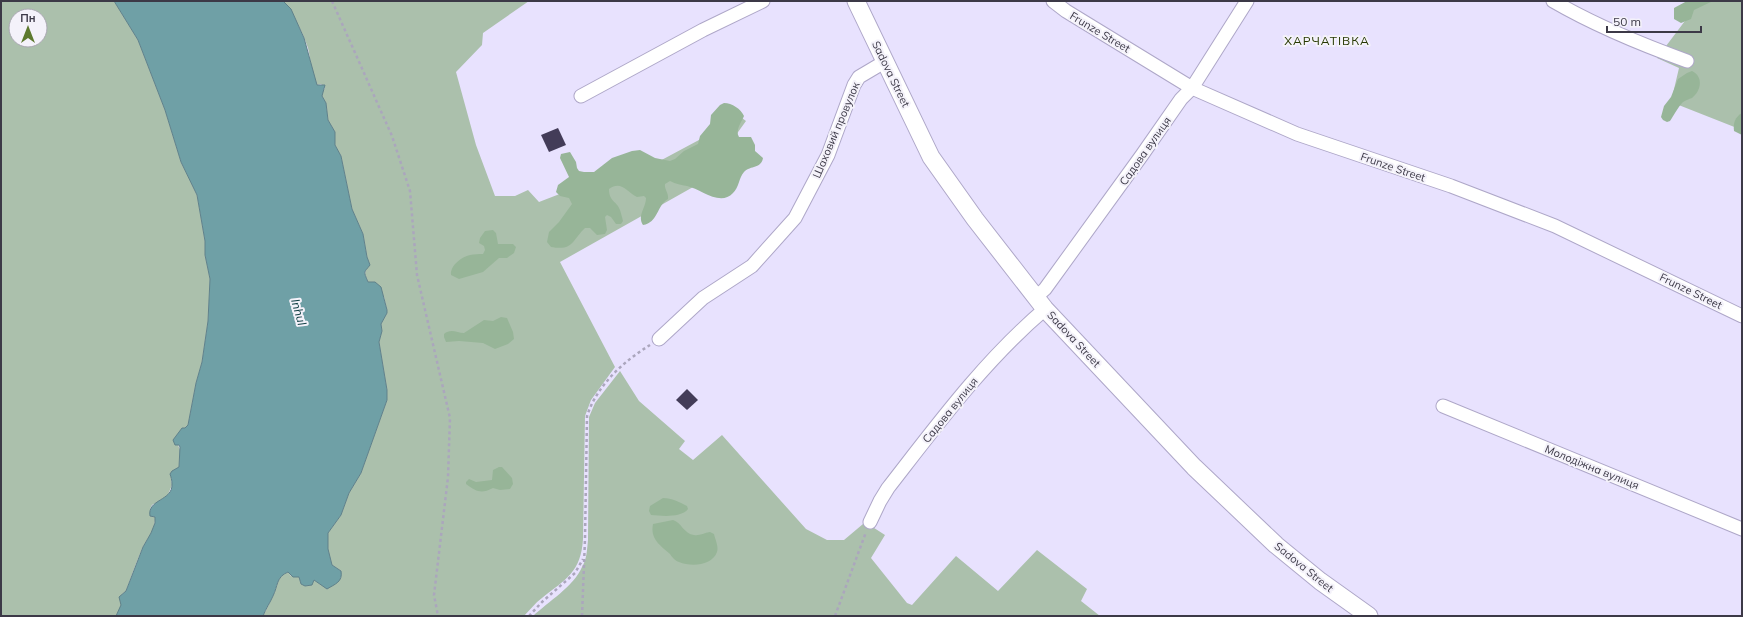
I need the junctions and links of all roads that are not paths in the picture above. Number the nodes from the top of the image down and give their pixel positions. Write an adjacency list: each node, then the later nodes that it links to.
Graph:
1 (763, 1): 9 (street)
2 (856, 1): 6 (street, Sadova Street)
3 (1053, 1): 8 (street, Frunze Street)
4 (1247, 1): 8 (street, Садова вулиця)
5 (1553, 1): 7 (street)
6 (886, 62): 10 (street, Sadova Street); 12 (street, Шаховий провулок)
7 (1687, 62)
8 (1192, 88): 10 (street, Садова вулиця); 11 (street, Frunze Street)
9 (581, 96)
10 (1040, 303): 14 (street, Садова вулиця); 16 (street, Sadova Street)
11 (1742, 316)
12 (659, 339)
13 (1443, 406): 15 (street, Молодіжна вулиця)
14 (870, 522)
15 (1742, 529)
16 (1369, 616)

